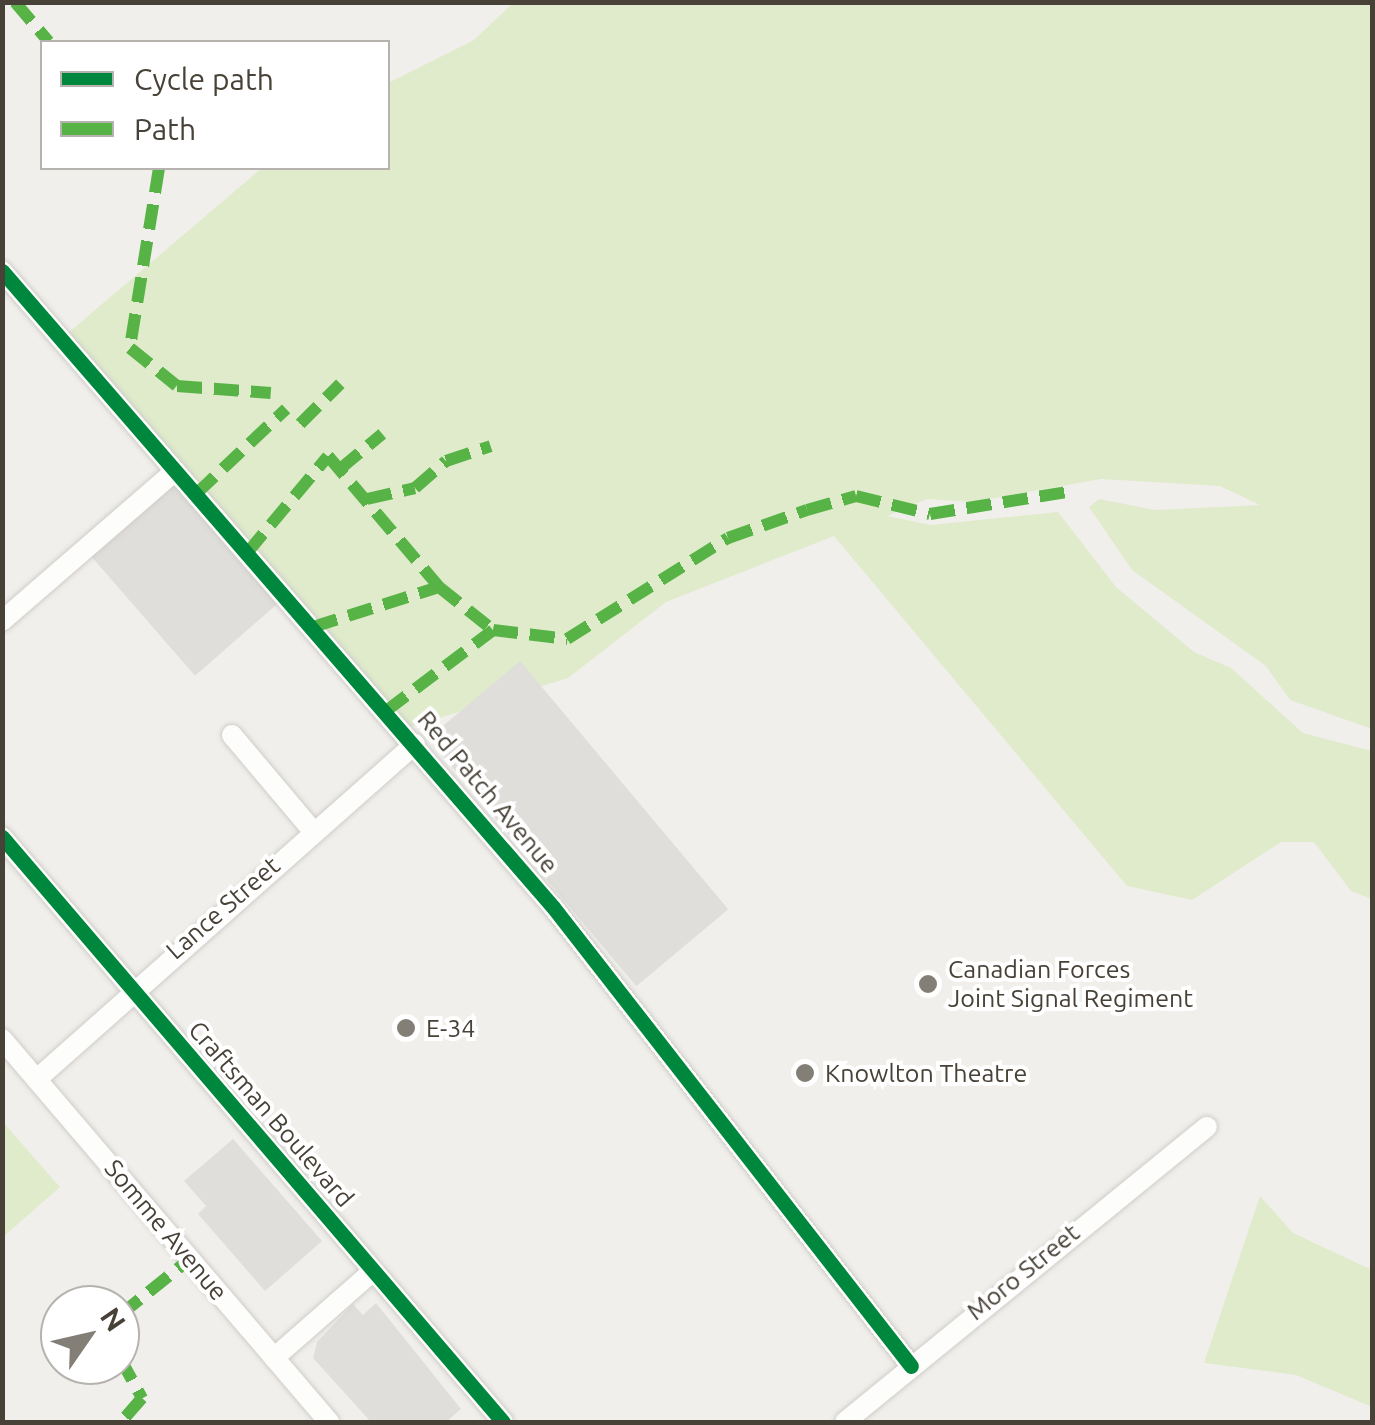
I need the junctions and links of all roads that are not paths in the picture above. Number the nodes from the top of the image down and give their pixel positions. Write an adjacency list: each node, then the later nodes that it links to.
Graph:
1 (2, 271): 2 (street, Red Patch Avenue)
2 (175, 471): 3 (street); 5 (street, Red Patch Avenue)
3 (2, 620)
4 (232, 735): 6 (street)
5 (415, 744): 6 (street, Lance Street); 14 (street, Red Patch Avenue)
6 (312, 830): 8 (street, Lance Street)
7 (2, 837): 8 (street, Craftsman Boulevard)
8 (132, 990): 10 (street, Lance Street); 12 (street, Craftsman Boulevard)
9 (2, 1038): 10 (street, Somme Avenue)
10 (38, 1079): 13 (street, Somme Avenue)
11 (1207, 1128): 14 (street, Moro Street)
12 (374, 1271): 13 (street); 16 (street, Craftsman Boulevard)
13 (274, 1358): 15 (street, Somme Avenue)
14 (911, 1366): 17 (street, Moro Street)
15 (329, 1422)
16 (502, 1422)
17 (845, 1422)

